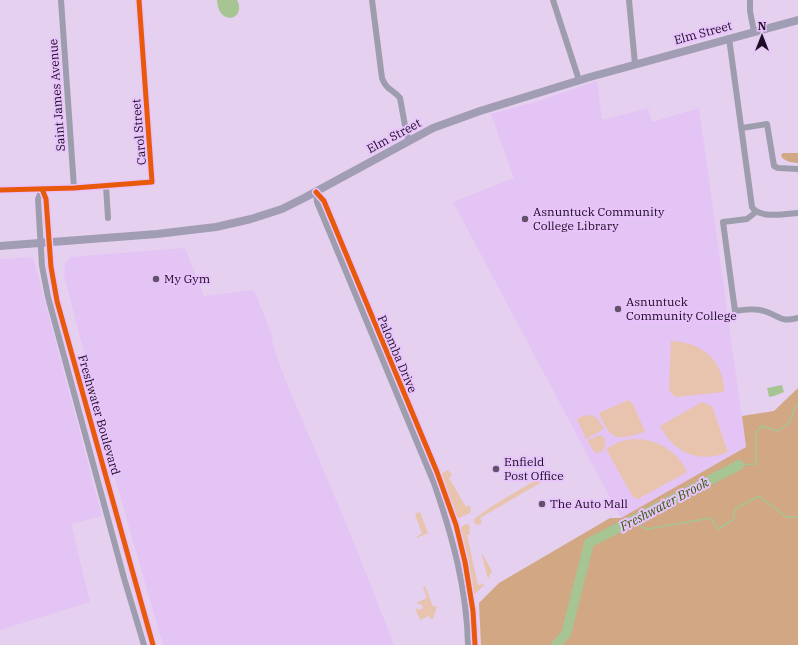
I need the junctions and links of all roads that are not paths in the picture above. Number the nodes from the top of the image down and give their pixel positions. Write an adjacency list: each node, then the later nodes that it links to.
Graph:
1 (61, 0): 16 (street, Saint James Avenue)
2 (139, 0): 15 (street, Carol Street)
3 (372, 0): 13 (street)
4 (554, 0): 11 (street)
5 (629, 0): 10 (street)
6 (750, 0): 8 (street)
7 (798, 20): 8 (main road, Elm Street)
8 (754, 32): 9 (main road, Elm Street)
9 (729, 38): 10 (main road, Elm Street); 12 (street)
10 (635, 64): 11 (main road, Elm Street)
11 (579, 80): 13 (main road, Elm Street)
12 (742, 128): 14 (street); 20 (street)
13 (409, 141): 19 (main road, Elm Street)
14 (798, 169)
15 (106, 186): 16 (street, Carol Street); 22 (street)
16 (74, 188): 17 (street, Carol Street)
17 (42, 189): 18 (street, Carol Street); 23 (street, Freshwater Boulevard)
18 (0, 190)
19 (316, 192): 23 (main road, Elm Street); 26 (street, Palomba Drive); 27 (street, Palomba Drive)
20 (756, 212): 21 (street); 25 (street)
21 (798, 213)
22 (108, 218)
23 (45, 243): 24 (main road, Elm Street); 28 (street, Freshwater Boulevard); 29 (street, Freshwater Boulevard)
24 (0, 246)
25 (798, 318)
26 (414, 420): 27 (street); 30 (street, Palomba Drive)
27 (410, 427): 31 (street, Palomba Drive)
28 (114, 505): 29 (street); 35 (street, Freshwater Boulevard)
29 (105, 507): 34 (street, Freshwater Boulevard)
30 (456, 525): 31 (street); 32 (street, Palomba Drive)
31 (449, 528): 33 (street, Palomba Drive)
32 (472, 604): 33 (street); 37 (street, Palomba Drive)
33 (465, 605): 36 (street, Palomba Drive)
34 (144, 645)
35 (153, 645)
36 (468, 645)
37 (475, 645)

